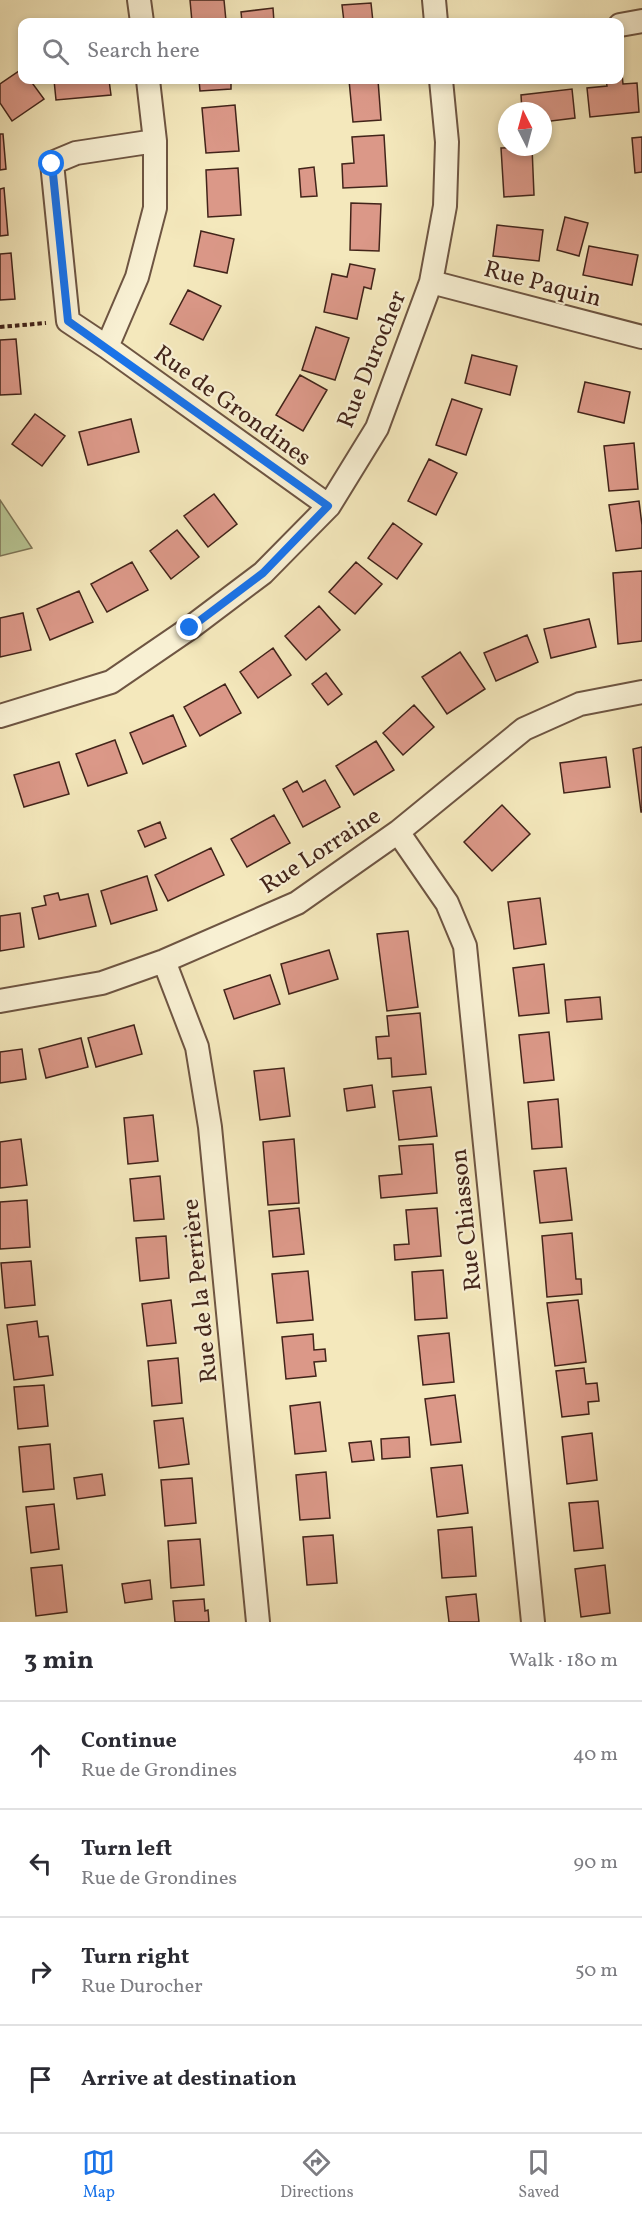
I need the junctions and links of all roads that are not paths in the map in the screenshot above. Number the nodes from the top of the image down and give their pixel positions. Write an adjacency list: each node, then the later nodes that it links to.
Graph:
1 (139, 0): 3 (street)
2 (434, 0): 4 (street)
3 (141, 18)
4 (436, 18)
5 (642, 21): 6 (street)
6 (624, 24)
7 (148, 84): 9 (street)
8 (441, 84): 10 (street, Rue Durocher)
9 (155, 141): 12 (street); 12 (street, Rue de Grondines)
10 (431, 282): 11 (street, Rue Paquin); 13 (street, Rue Durocher)
11 (642, 337)
12 (107, 347): 13 (street, Rue de Grondines)
13 (328, 506): 15 (street, Rue Durocher)
14 (642, 692): 16 (street, Rue Lorraine)
15 (0, 716)
16 (398, 832): 17 (street, Rue Lorraine); 20 (street, Rue Chiasson)
17 (164, 961): 18 (street, Rue Lorraine); 19 (street, Rue de la Perrière)
18 (0, 1001)
19 (258, 1622)
20 (533, 1622)

